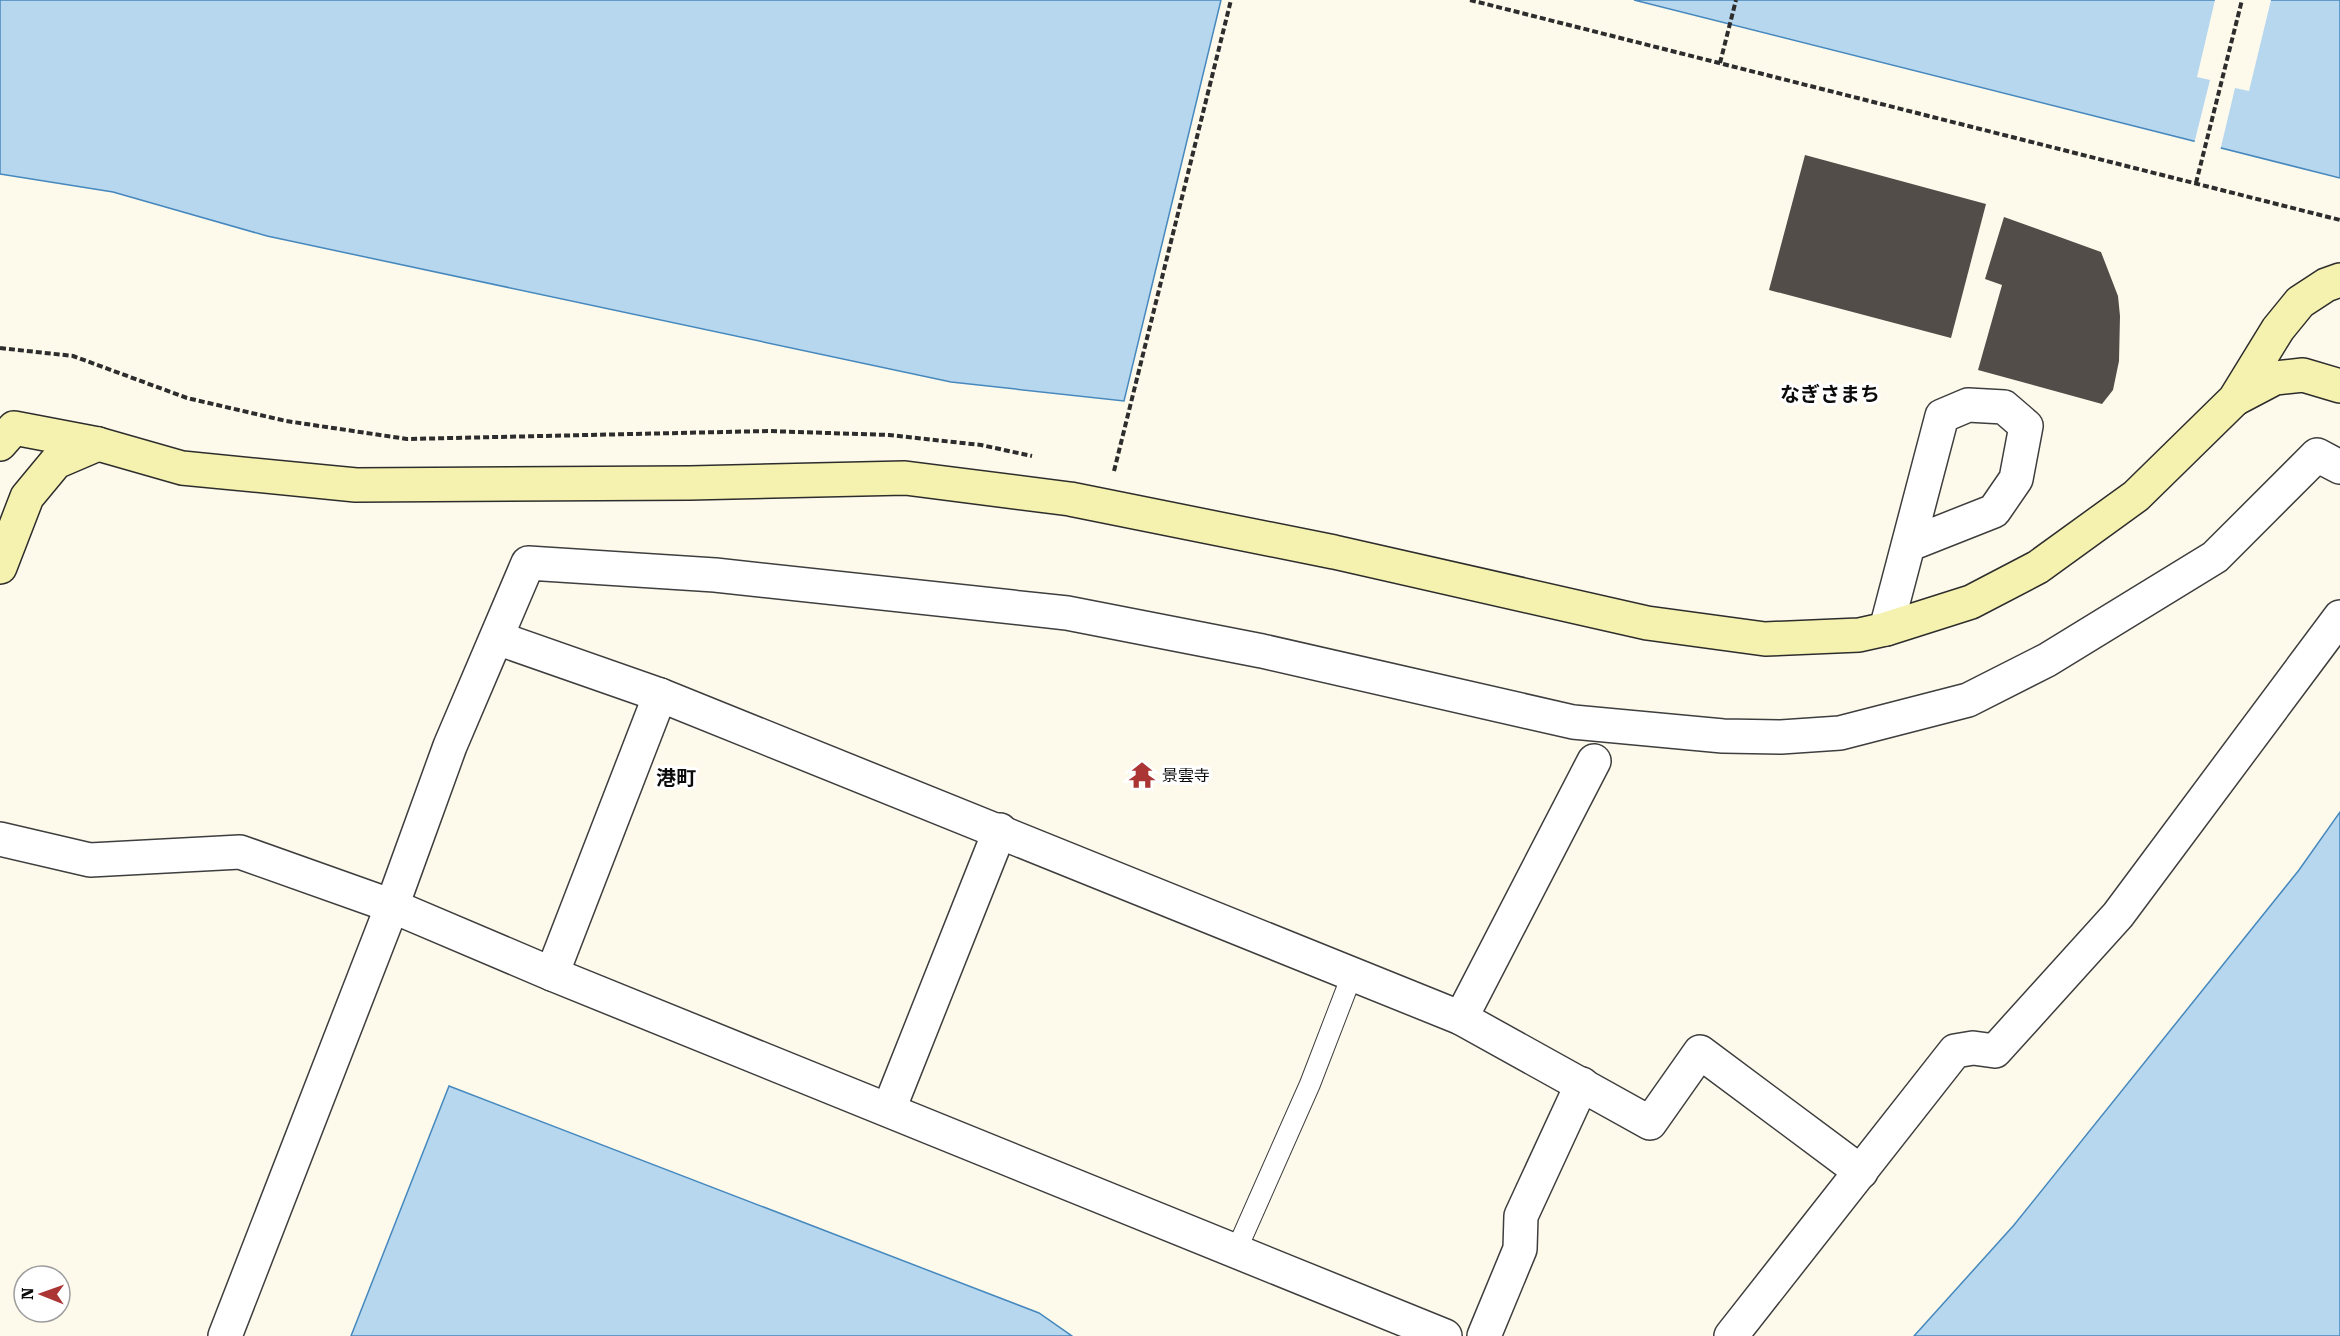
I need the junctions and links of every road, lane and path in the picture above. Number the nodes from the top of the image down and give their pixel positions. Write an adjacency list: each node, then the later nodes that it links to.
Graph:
1 (1231, 0): 16 (path)
2 (1470, 0): 5 (path)
3 (1736, 0): 5 (path)
4 (2242, 0): 6 (path)
5 (1720, 63): 6 (path)
6 (2196, 183): 7 (path)
7 (2340, 220)
8 (2340, 280): 11 (street)
9 (0, 348): 14 (path)
10 (2340, 386): 11 (street)
11 (2235, 399): 20 (street)
12 (0, 444): 13 (street)
13 (98, 444): 18 (street); 20 (street)
14 (1037, 457)
15 (2340, 467): 21 (street)
16 (1103, 470)
17 (1908, 545): 20 (street)
18 (0, 567)
19 (2340, 617): 32 (street)
20 (1886, 629)
21 (497, 638): 22 (street); 26 (street)
22 (660, 695): 24 (street); 27 (street)
23 (1594, 761): 29 (street)
24 (1000, 830): 28 (street); 31 (street)
25 (0, 839): 26 (street)
26 (392, 906): 27 (street); 34 (street)
27 (552, 974): 31 (street)
28 (1352, 975): 29 (street); 33 (lane)
29 (1461, 1018): 30 (street)
30 (1582, 1084): 32 (street); 36 (street)
31 (889, 1109): 33 (street)
32 (1861, 1172): 37 (street)
33 (1236, 1251): 35 (street)
34 (225, 1336)
35 (1445, 1336)
36 (1484, 1336)
37 (1731, 1336)

